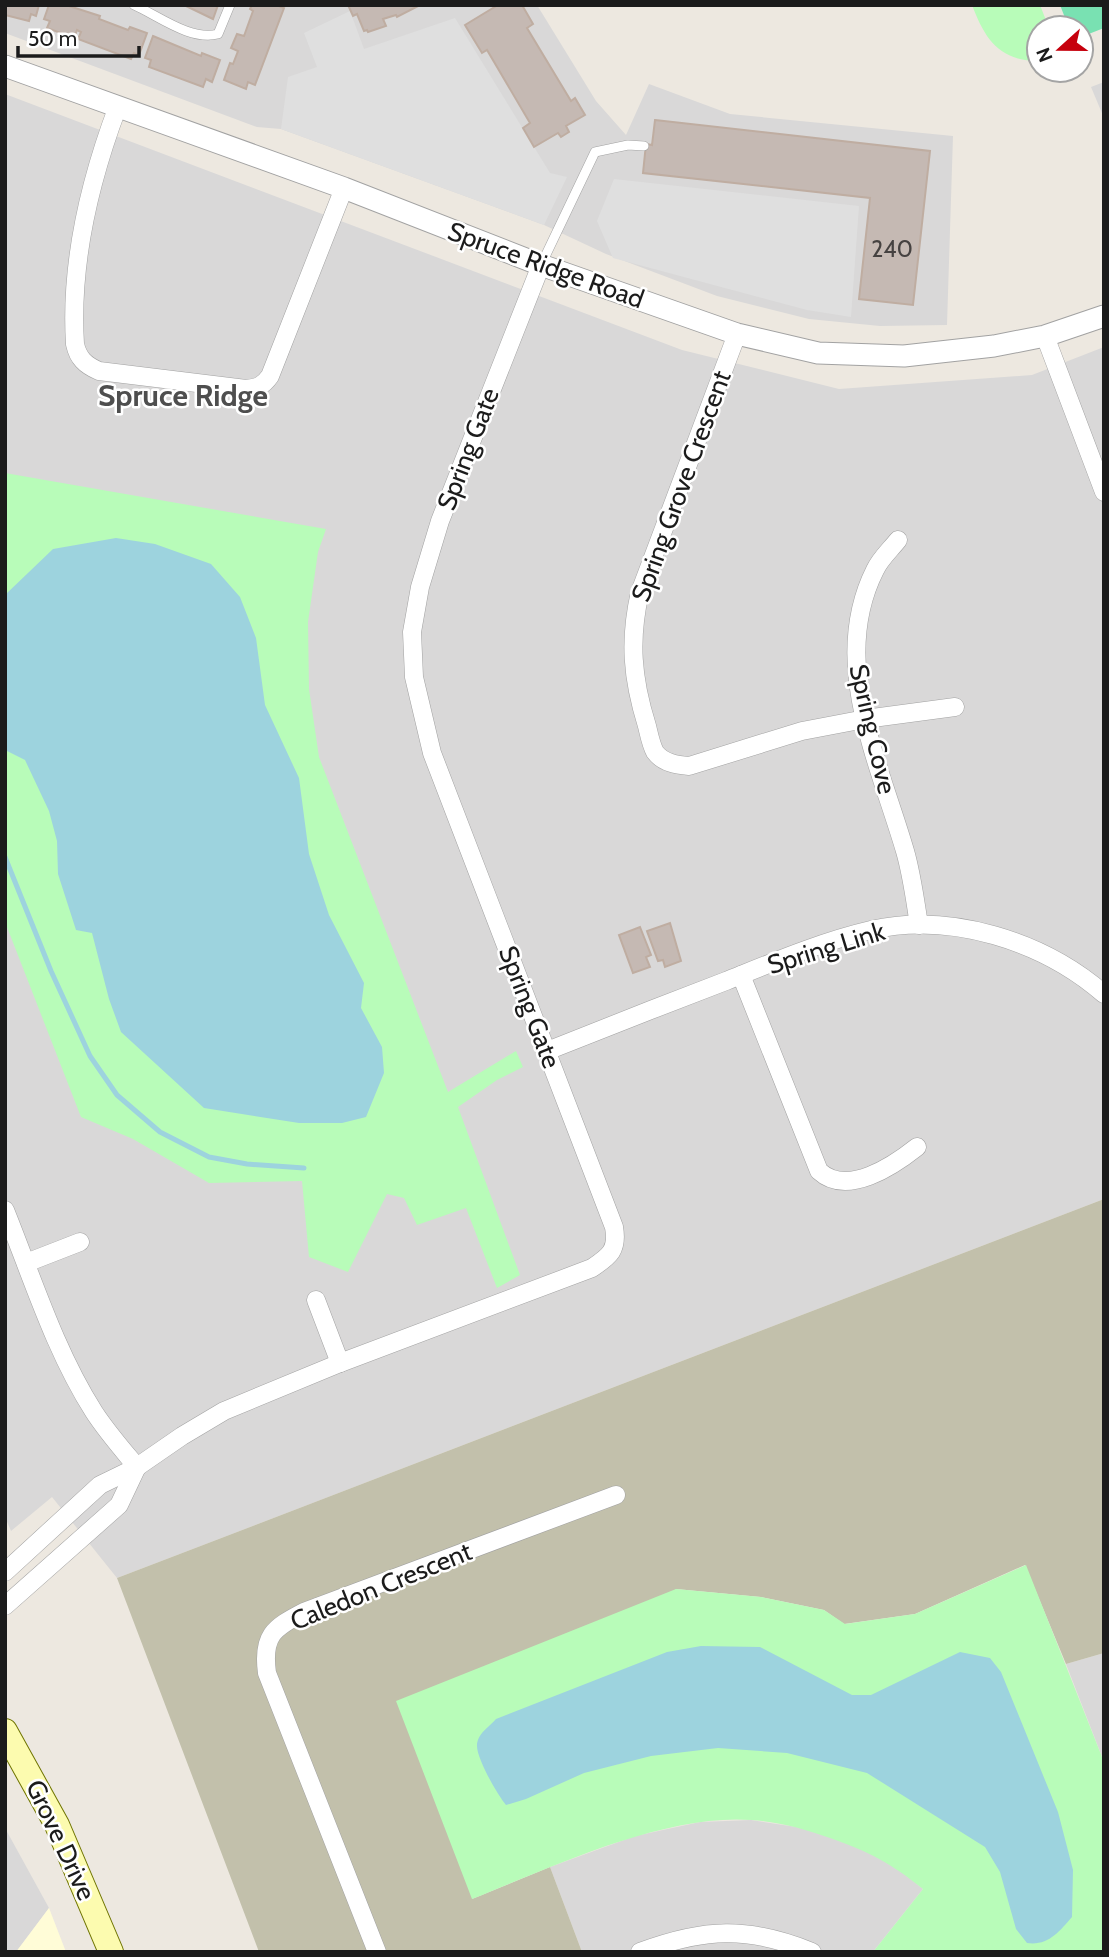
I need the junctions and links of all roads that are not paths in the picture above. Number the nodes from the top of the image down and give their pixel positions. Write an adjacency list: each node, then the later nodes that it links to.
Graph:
1 (134, 5): 2 (lane)
2 (230, 5)
3 (5, 66): 4 (street, Spruce Ridge Road)
4 (118, 106): 6 (street, Spruce Ridge Road); 6 (street)
5 (644, 145): 7 (lane)
6 (344, 188): 7 (street, Spruce Ridge Road)
7 (541, 265): 9 (street, Spruce Ridge Road); 18 (street, Spring Gate)
8 (1104, 316): 10 (street, Spruce Ridge Road)
9 (737, 334): 10 (street, Spruce Ridge Road); 14 (street, Spring Grove Crescent)
10 (1045, 336): 11 (street)
11 (1104, 492)
12 (898, 540): 14 (street, Spring Cove)
13 (955, 707): 14 (street)
14 (865, 719): 15 (street, Spring Cove)
15 (919, 925): 16 (street, Spring Link); 17 (street, Spring Link)
16 (741, 975): 18 (street, Spring Link); 19 (street)
17 (1104, 994)
18 (547, 1051): 24 (street, Spring Gate)
19 (917, 1147)
20 (5, 1210): 22 (street)
21 (80, 1242): 22 (street)
22 (26, 1263): 25 (street)
23 (316, 1300): 24 (street)
24 (340, 1363): 25 (street, Spring Gate)
25 (137, 1467): 27 (street, Spring Gate); 28 (street, Spring Gate)
26 (616, 1495): 31 (street, Caledon Crescent)
27 (5, 1572)
28 (5, 1606)
29 (5, 1731): 30 (main road, Grove Drive)
30 (111, 1952)
31 (377, 1952)
32 (640, 1952): 33 (street)
33 (812, 1952)

